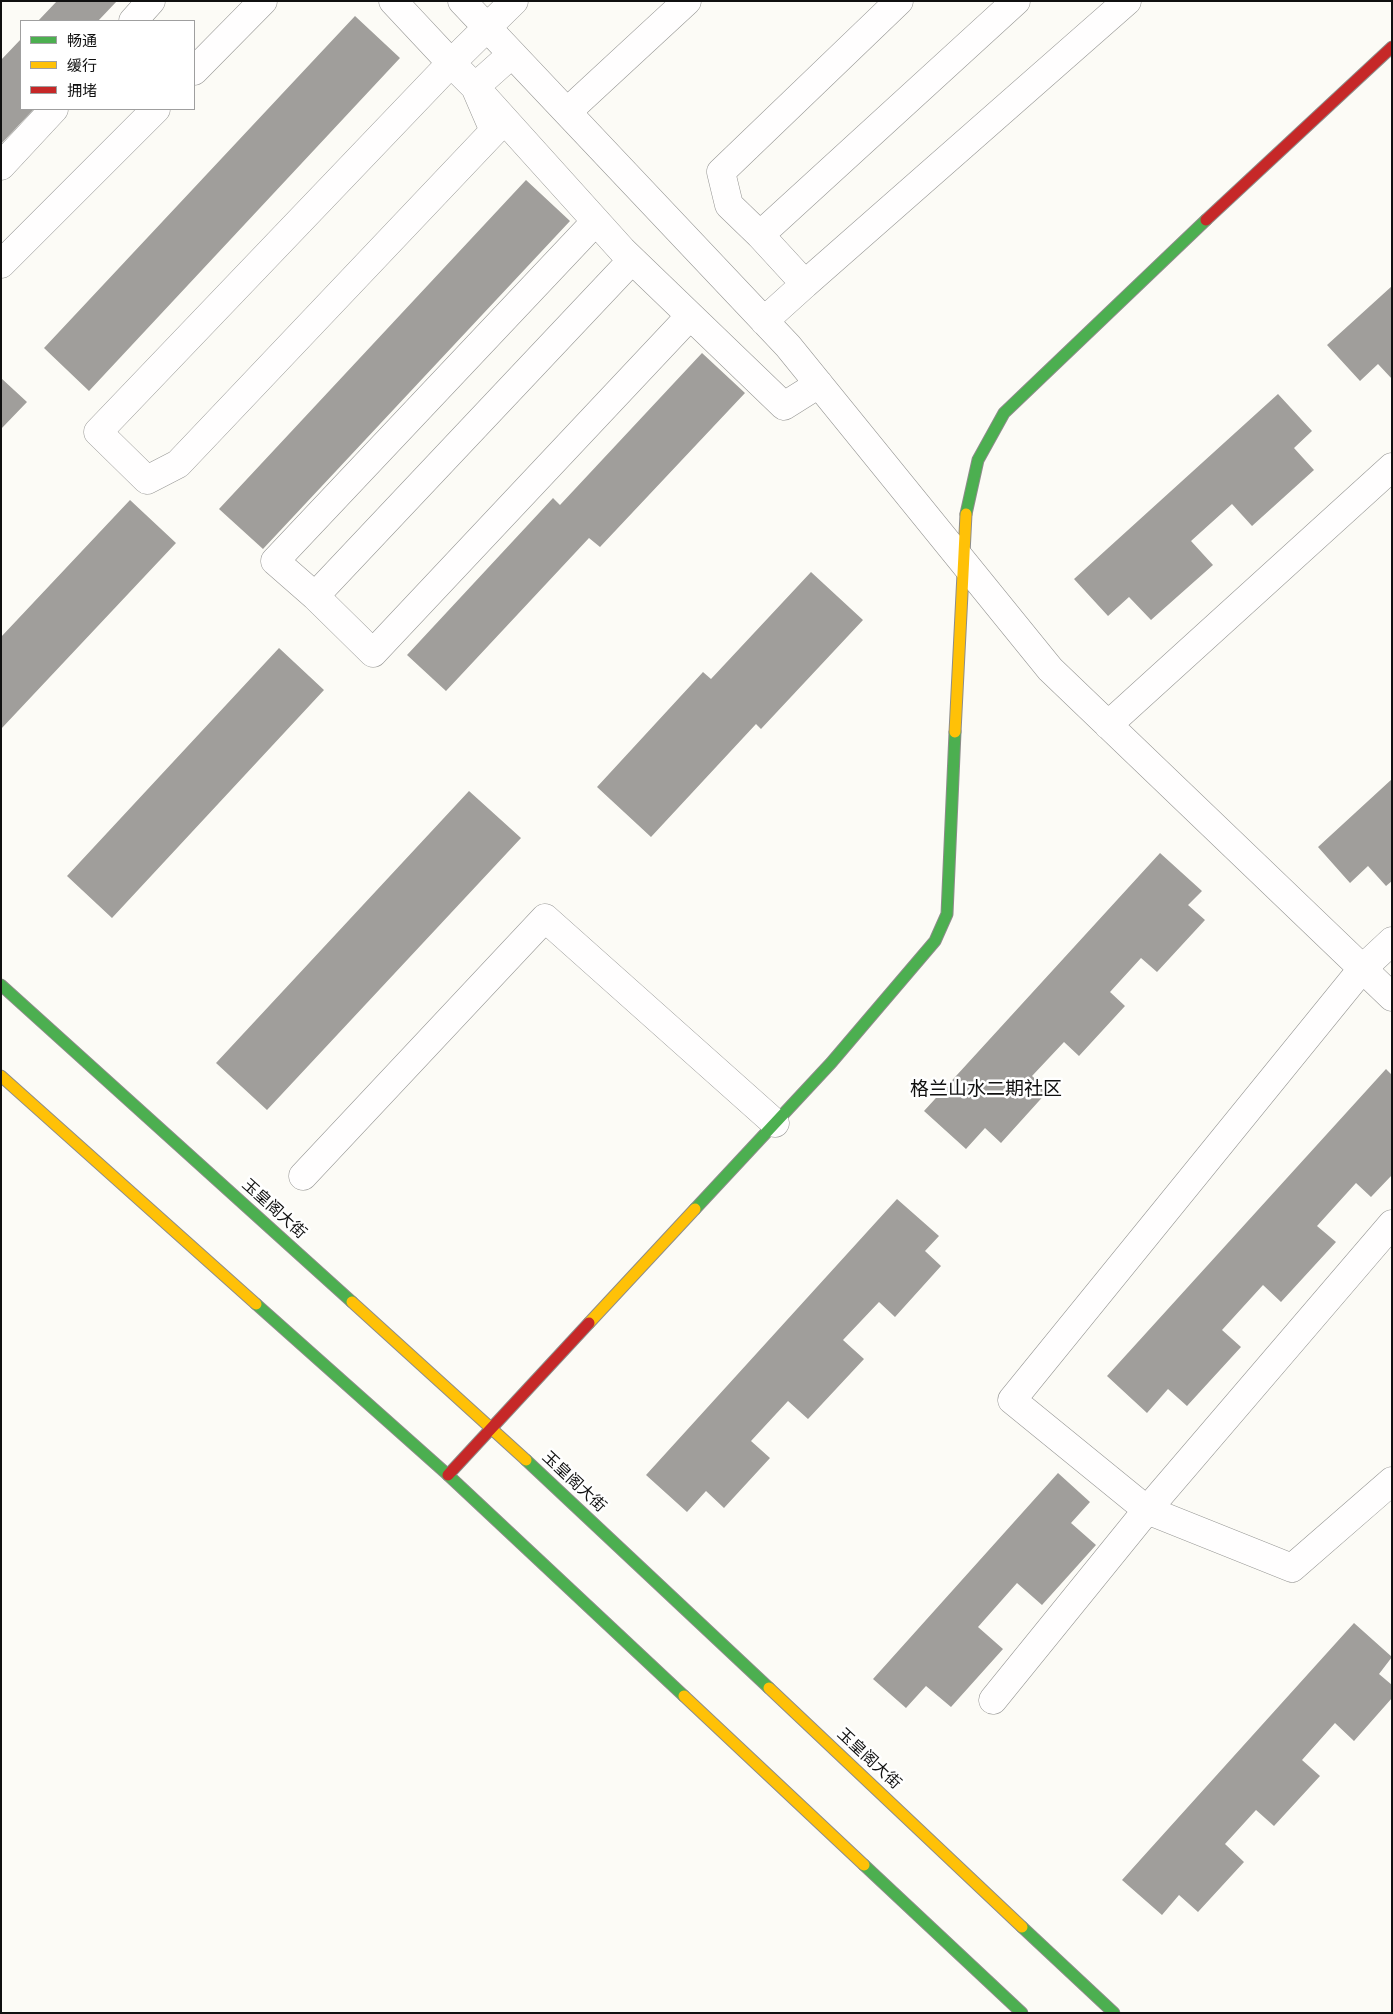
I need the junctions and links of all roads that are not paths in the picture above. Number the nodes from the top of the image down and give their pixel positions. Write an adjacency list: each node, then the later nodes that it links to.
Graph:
1 (151, 1): 10 (street)
2 (263, 1): 15 (street)
3 (393, 1): 14 (street)
4 (462, 1): 11 (street)
5 (514, 1): 11 (street)
6 (687, 1): 19 (street)
7 (899, 1): 22 (street)
8 (1016, 1): 22 (street)
9 (1126, 1): 25 (street)
10 (134, 20)
11 (486, 27): 13 (street); 14 (street)
12 (1392, 47): 30 (street)
13 (512, 54): 16 (street); 19 (street)
14 (451, 63): 16 (street); 16 (street)
15 (195, 70)
16 (475, 87): 21 (street)
17 (53, 110): 20 (street)
18 (155, 110): 23 (street)
19 (567, 112): 27 (street)
20 (1, 166)
21 (596, 221): 24 (street); 31 (street)
22 (760, 236): 25 (street)
23 (3, 260)
24 (632, 260): 26 (street); 31 (street)
25 (805, 284): 27 (street)
26 (690, 316): 28 (street); 31 (street)
27 (764, 321): 28 (street)
28 (819, 384): 30 (street)
29 (1392, 467): 32 (street)
30 (962, 561): 32 (street); 38 (street)
31 (316, 596)
32 (1108, 725): 34 (street)
33 (1392, 941): 34 (street)
34 (1362, 969): 36 (street); 44 (street)
35 (1, 985): 41 (street, 玉皇阁大街)
36 (1392, 997)
37 (1, 1076): 42 (street)
38 (775, 1122): 39 (street); 41 (street)
39 (303, 1176)
40 (1392, 1224): 44 (street)
41 (491, 1427): 42 (street); 47 (street, 玉皇阁大街)
42 (448, 1475): 46 (street)
43 (1392, 1481): 44 (street)
44 (1147, 1510): 45 (street)
45 (994, 1700)
46 (1022, 2013)
47 (1114, 2013)

